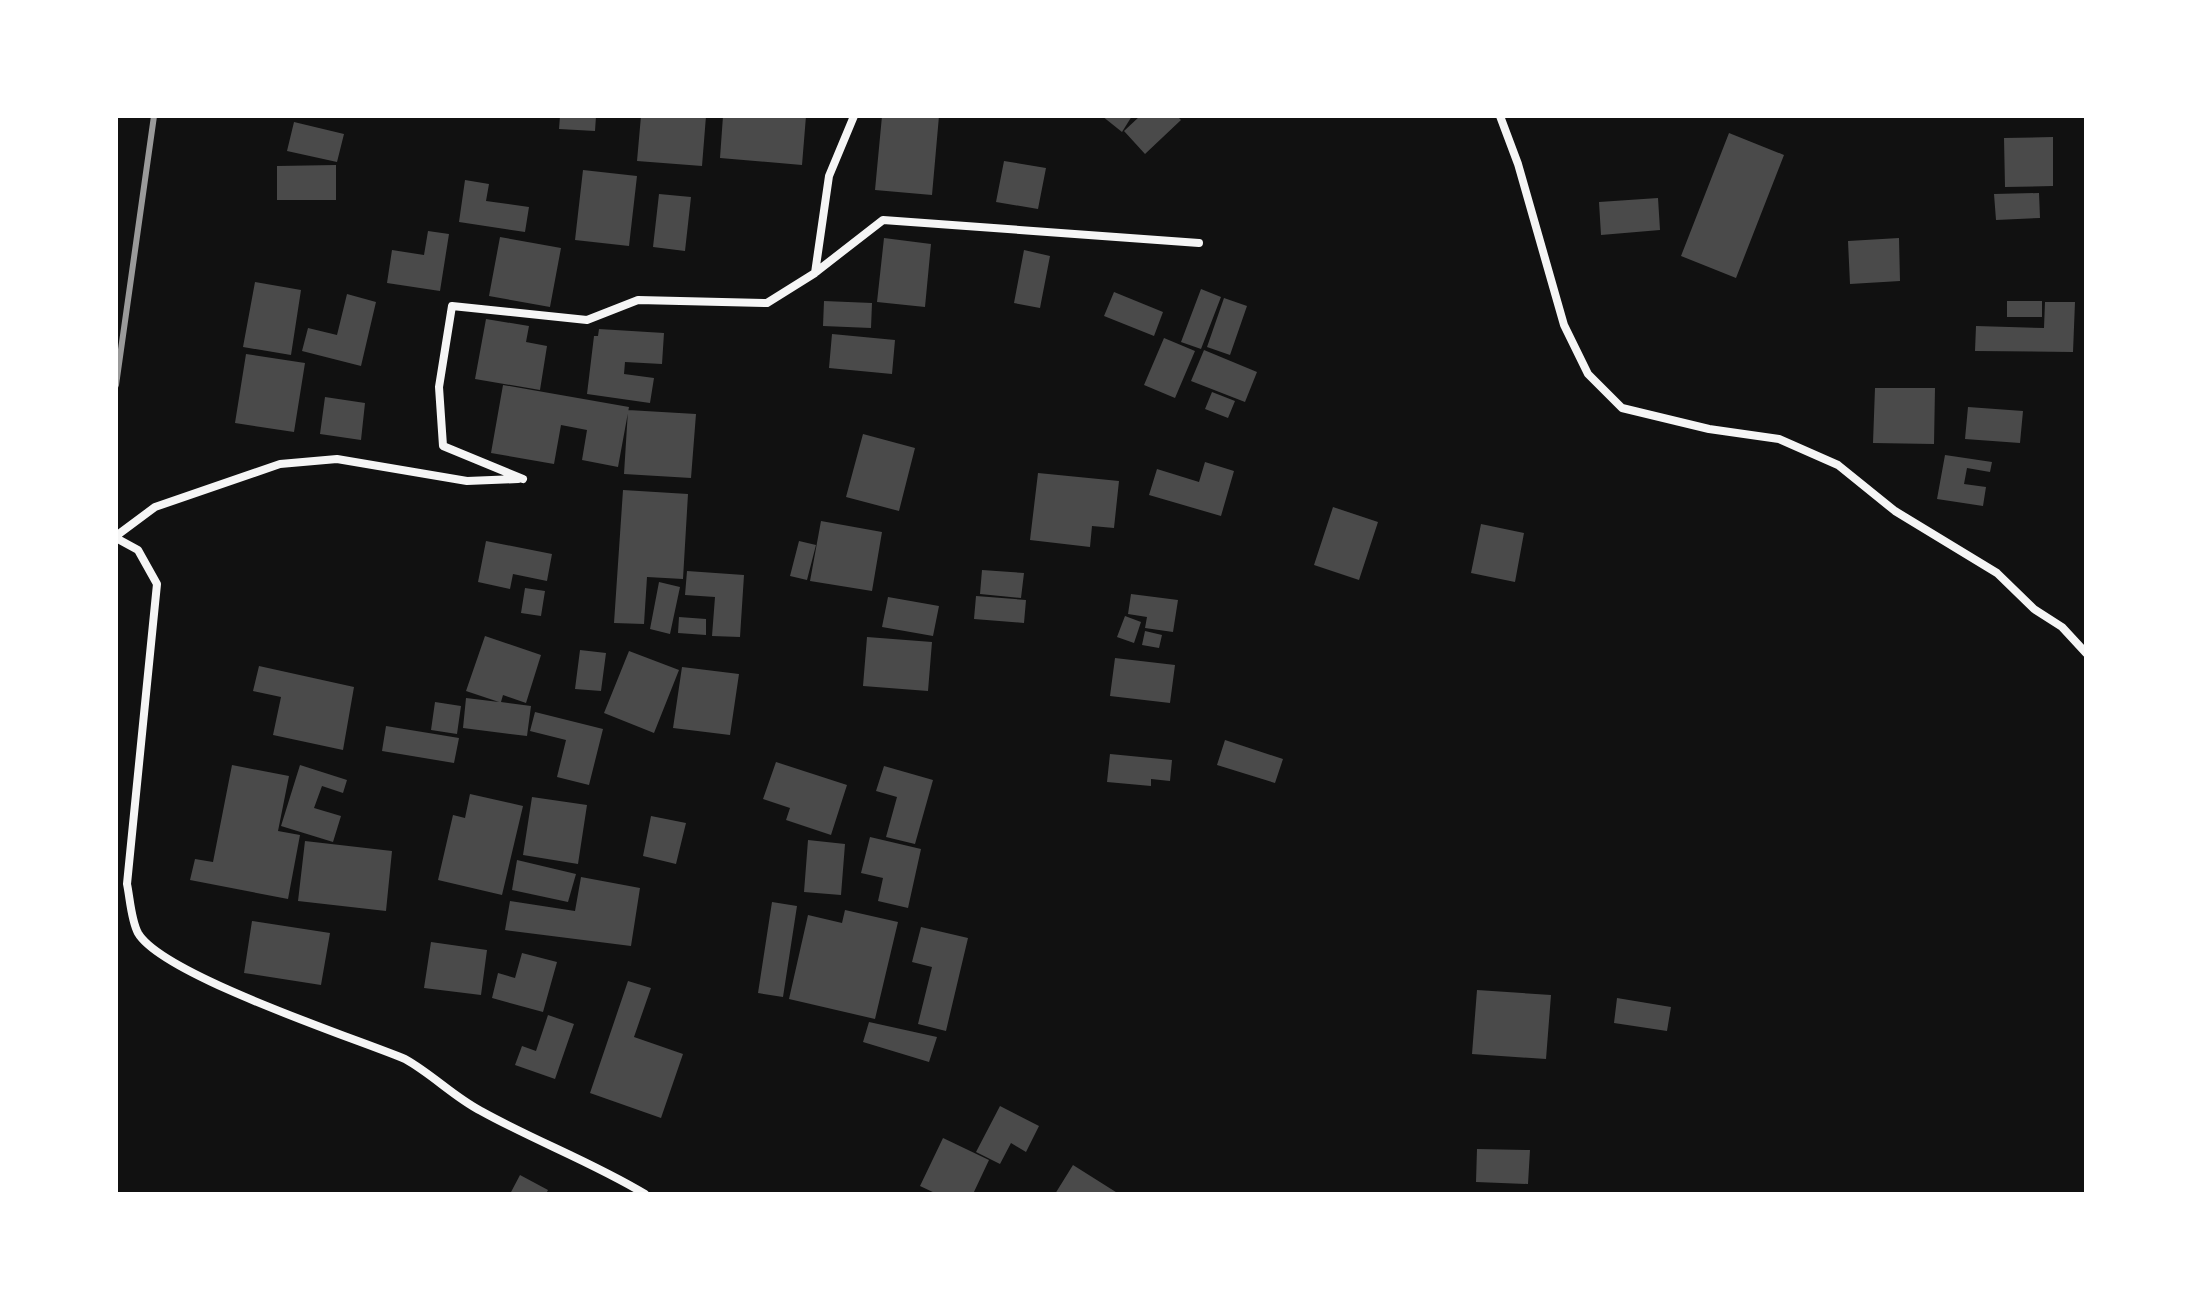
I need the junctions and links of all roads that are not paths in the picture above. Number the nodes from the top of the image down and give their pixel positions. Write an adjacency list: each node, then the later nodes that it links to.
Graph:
1 (854, 116): 4 (street)
2 (1500, 116): 6 (street)
3 (1199, 243): 4 (street)
4 (815, 273): 5 (street)
5 (116, 537): 7 (street)
6 (2086, 653)
7 (645, 1194)

